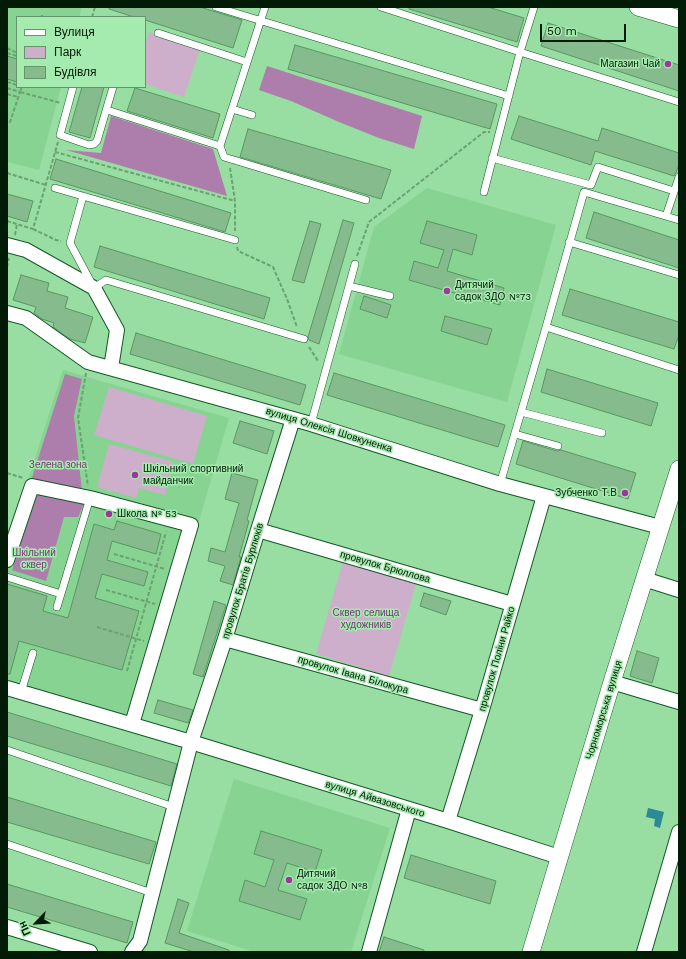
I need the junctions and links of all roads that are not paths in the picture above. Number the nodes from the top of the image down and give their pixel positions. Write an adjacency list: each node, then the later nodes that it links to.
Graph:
1 (216, 7): 7 (lane)
2 (265, 7): 7 (lane)
3 (381, 7): 9 (lane)
4 (534, 7): 9 (lane)
5 (638, 7): 6 (street)
6 (679, 19)
7 (261, 20): 10 (lane); 13 (lane)
8 (158, 33): 10 (lane)
9 (520, 52): 13 (lane); 14 (lane)
10 (247, 62): 15 (lane)
11 (73, 88): 16 (lane)
12 (113, 88): 16 (lane)
13 (509, 96): 19 (lane)
14 (679, 102)
15 (232, 109): 17 (lane); 18 (lane)
16 (107, 110): 18 (lane)
17 (252, 115)
18 (220, 146): 20 (lane)
19 (492, 158): 24 (lane); 25 (lane)
20 (260, 168): 21 (lane); 27 (lane)
21 (257, 176)
22 (679, 177): 24 (lane)
23 (55, 188): 26 (lane)
24 (674, 191): 28 (lane)
25 (484, 192)
26 (83, 196): 30 (lane); 36 (lane)
27 (366, 200)
28 (666, 216): 29 (lane); 31 (lane)
29 (679, 220)
30 (235, 240)
31 (569, 242): 34 (lane); 39 (lane)
32 (7, 245): 36 (street)
33 (355, 264): 35 (lane)
34 (679, 275)
35 (349, 286): 37 (lane); 45 (lane)
36 (94, 288): 40 (lane); 41 (street)
37 (390, 296)
38 (7, 312): 41 (street, вулиця Олексія Шовкуненка)
39 (546, 327): 42 (lane); 43 (lane)
40 (304, 339)
41 (111, 368): 44 (street, вулиця Олексія Шовкуненка)
42 (679, 370)
43 (521, 412): 46 (lane); 47 (lane)
44 (293, 419): 45 (street, вулиця Олексія Шовкуненка); 54 (street, провулок Братів Бурлюків)
45 (312, 424): 50 (street, вулиця Олексія Шовкуненка)
46 (514, 434): 48 (lane); 50 (lane)
47 (602, 434)
48 (558, 446)
49 (679, 471): 53 (street, Чорноморська вулиця)
50 (500, 484): 51 (street, вулиця Олексія Шовкуненка)
51 (544, 496): 53 (street, вулиця Олексія Шовкуненка); 60 (street, провулок Поліни Райко)
52 (90, 498): 55 (street); 59 (lane); 69 (street)
53 (660, 527): 57 (street, Чорноморська вулиця)
54 (258, 530): 60 (street, провулок Брюллова); 62 (street, провулок Братів Бурлюків)
55 (7, 560)
56 (7, 577): 59 (lane)
57 (644, 579): 58 (street); 64 (street, Чорноморська вулиця)
58 (679, 590)
59 (61, 594): 61 (lane)
60 (512, 604): 68 (street, провулок Поліни Райко)
61 (57, 607)
62 (225, 639): 68 (street, провулок Івана Білокура); 70 (street, провулок Братів Бурлюків)
63 (33, 653): 66 (lane)
64 (612, 682): 67 (street); 77 (street, Чорноморська вулиця)
65 (7, 688): 66 (street, вулиця Айвазовського)
66 (21, 692): 69 (street, вулиця Айвазовського)
67 (679, 702)
68 (482, 710): 74 (street, провулок Поліни Райко)
69 (132, 724): 70 (street, вулиця Айвазовського)
70 (191, 742): 72 (street); 73 (street, вулиця Айвазовського)
71 (7, 750): 72 (lane)
72 (174, 807): 78 (street)
73 (409, 809): 74 (street, вулиця Айвазовського); 82 (street)
74 (448, 821): 77 (street, вулиця Айвазовського)
75 (679, 832): 84 (street)
76 (7, 844): 78 (lane)
77 (559, 857): 83 (street, Чорноморська вулиця)
78 (152, 893): 81 (street)
79 (7, 927): 80 (street)
80 (90, 952)
81 (132, 952)
82 (369, 952)
83 (531, 952)
84 (644, 952)

